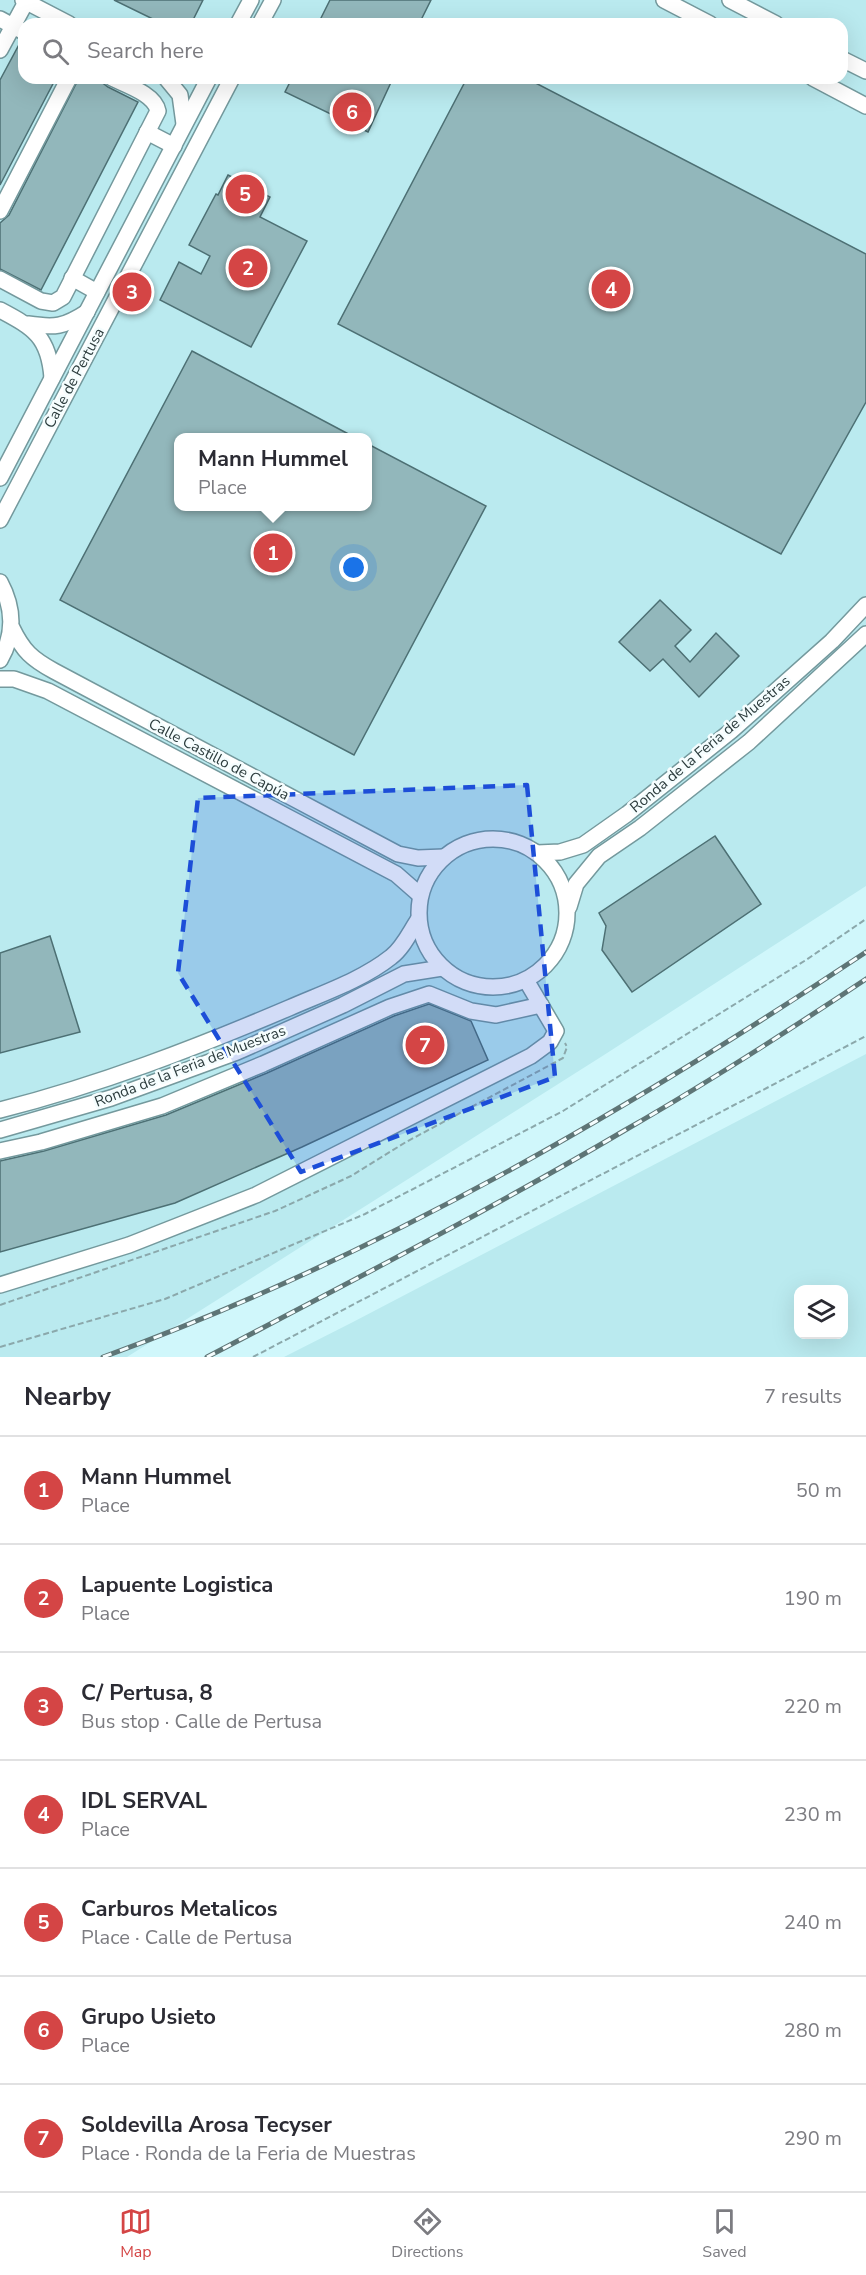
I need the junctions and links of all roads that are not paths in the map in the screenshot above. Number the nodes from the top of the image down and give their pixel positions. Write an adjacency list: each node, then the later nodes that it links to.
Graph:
1 (251, 0): 7 (street)
2 (273, 0): 8 (street)
3 (664, 0): 9 (street)
4 (730, 0): 10 (street)
5 (24, 1): 6 (street); 11 (street)
6 (57, 18)
7 (241, 18)
8 (263, 18)
9 (698, 18)
10 (764, 18)
11 (12, 26): 12 (street)
12 (0, 51)
13 (848, 62): 14 (street)
14 (866, 71)
15 (66, 84): 25 (street)
16 (123, 84): 23 (street)
17 (171, 84): 22 (street)
18 (206, 84): 22 (street, Calle de Pertusa)
19 (229, 84): 34 (street, Calle de Pertusa)
20 (824, 84): 21 (street)
21 (866, 106)
22 (184, 125): 24 (street, Calle de Pertusa)
23 (147, 132): 24 (street); 26 (street)
24 (174, 146): 28 (street, Calle de Pertusa)
25 (0, 211)
26 (72, 278): 27 (street); 28 (street)
27 (0, 279)
28 (98, 292): 30 (street, Calle de Pertusa)
29 (0, 310): 31 (street)
30 (87, 312): 31 (street); 32 (street, Calle de Pertusa)
31 (28, 324): 32 (street)
32 (52, 378): 33 (street, Calle de Pertusa)
33 (0, 478)
34 (0, 520)
35 (0, 582): 37 (street)
36 (866, 605): 41 (street, Ronda de la Feria de Muestras)
37 (12, 628): 39 (street); 42 (street, Calle Castillo de Capúa)
38 (866, 634): 44 (street, Ronda de la Feria de Muestras)
39 (0, 660)
40 (0, 679): 43 (street, Calle Castillo de Capúa)
41 (537, 853): 42 (street, Ronda de la Feria de Muestras); 44 (street, Ronda de la Feria de Muestras)
42 (444, 857): 43 (street, Ronda de la Feria de Muestras)
43 (420, 895): 45 (street, Ronda de la Feria de Muestras)
44 (568, 913): 47 (street, Ronda de la Feria de Muestras)
45 (418, 920): 46 (street, Ronda de la Feria de Muestras); 49 (street, Ronda de la Feria de Muestras)
46 (442, 968): 47 (street, Ronda de la Feria de Muestras); 50 (street, Ronda de la Feria de Muestras)
47 (526, 980): 48 (street)
48 (541, 1005): 52 (street); 53 (street)
49 (0, 1110)
50 (16, 1125): 51 (street, Ronda de la Feria de Muestras); 52 (street)
51 (0, 1130)
52 (4, 1147)
53 (0, 1285)

